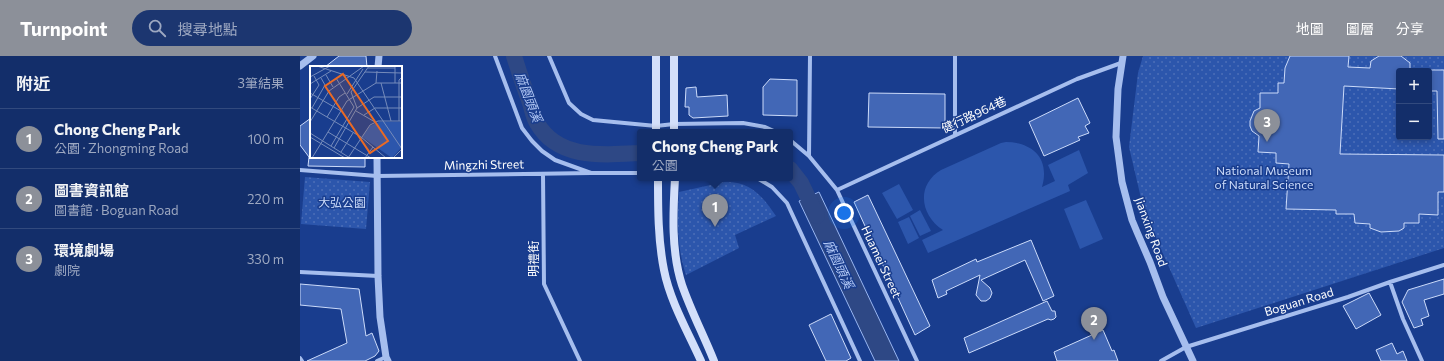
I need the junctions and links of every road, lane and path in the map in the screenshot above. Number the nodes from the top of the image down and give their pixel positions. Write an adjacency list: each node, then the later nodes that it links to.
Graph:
1 (313, 56): 9 (street)
2 (495, 56): 18 (street)
3 (549, 56): 11 (street)
4 (656, 56): 11 (main road)
5 (674, 56): 10 (main road)
6 (810, 56): 15 (street)
7 (955, 56): 13 (street)
8 (1122, 60): 13 (street, 健行路964巷); 30 (street, Jianxing Road)
9 (300, 66)
10 (674, 128): 11 (street); 12 (street)
11 (656, 129)
12 (769, 129)
13 (955, 135): 25 (street, 健行路964巷)
14 (793, 143): 15 (street, Huamei Street)
15 (809, 156): 25 (street, Huamei Street)
16 (377, 158): 21 (street)
17 (300, 170): 21 (street, Mingzhi Street)
18 (591, 173): 19 (street, Mingzhi Street); 20 (street, Mingzhi Street)
19 (637, 173)
20 (543, 174): 21 (street, Mingzhi Street); 35 (street, 明禮街)
21 (377, 176): 28 (street)
22 (658, 181): 36 (main road)
23 (675, 181): 37 (main road)
24 (762, 181): 38 (street)
25 (837, 190): 39 (street, Huamei Street)
26 (1444, 265): 29 (street, Boguan Road)
27 (300, 272): 28 (street)
28 (378, 276): 32 (street)
29 (1390, 282): 30 (street, Boguan Road); 42 (street)
30 (1186, 347): 40 (street, Boguan Road); 41 (street, Jianxing Road)
31 (300, 358): 33 (street)
32 (387, 359): 34 (street)
33 (302, 361)
34 (377, 361)
35 (580, 361)
36 (702, 361)
37 (714, 361)
38 (860, 361)
39 (917, 361)
40 (1161, 361)
41 (1193, 361)
42 (1422, 361)

